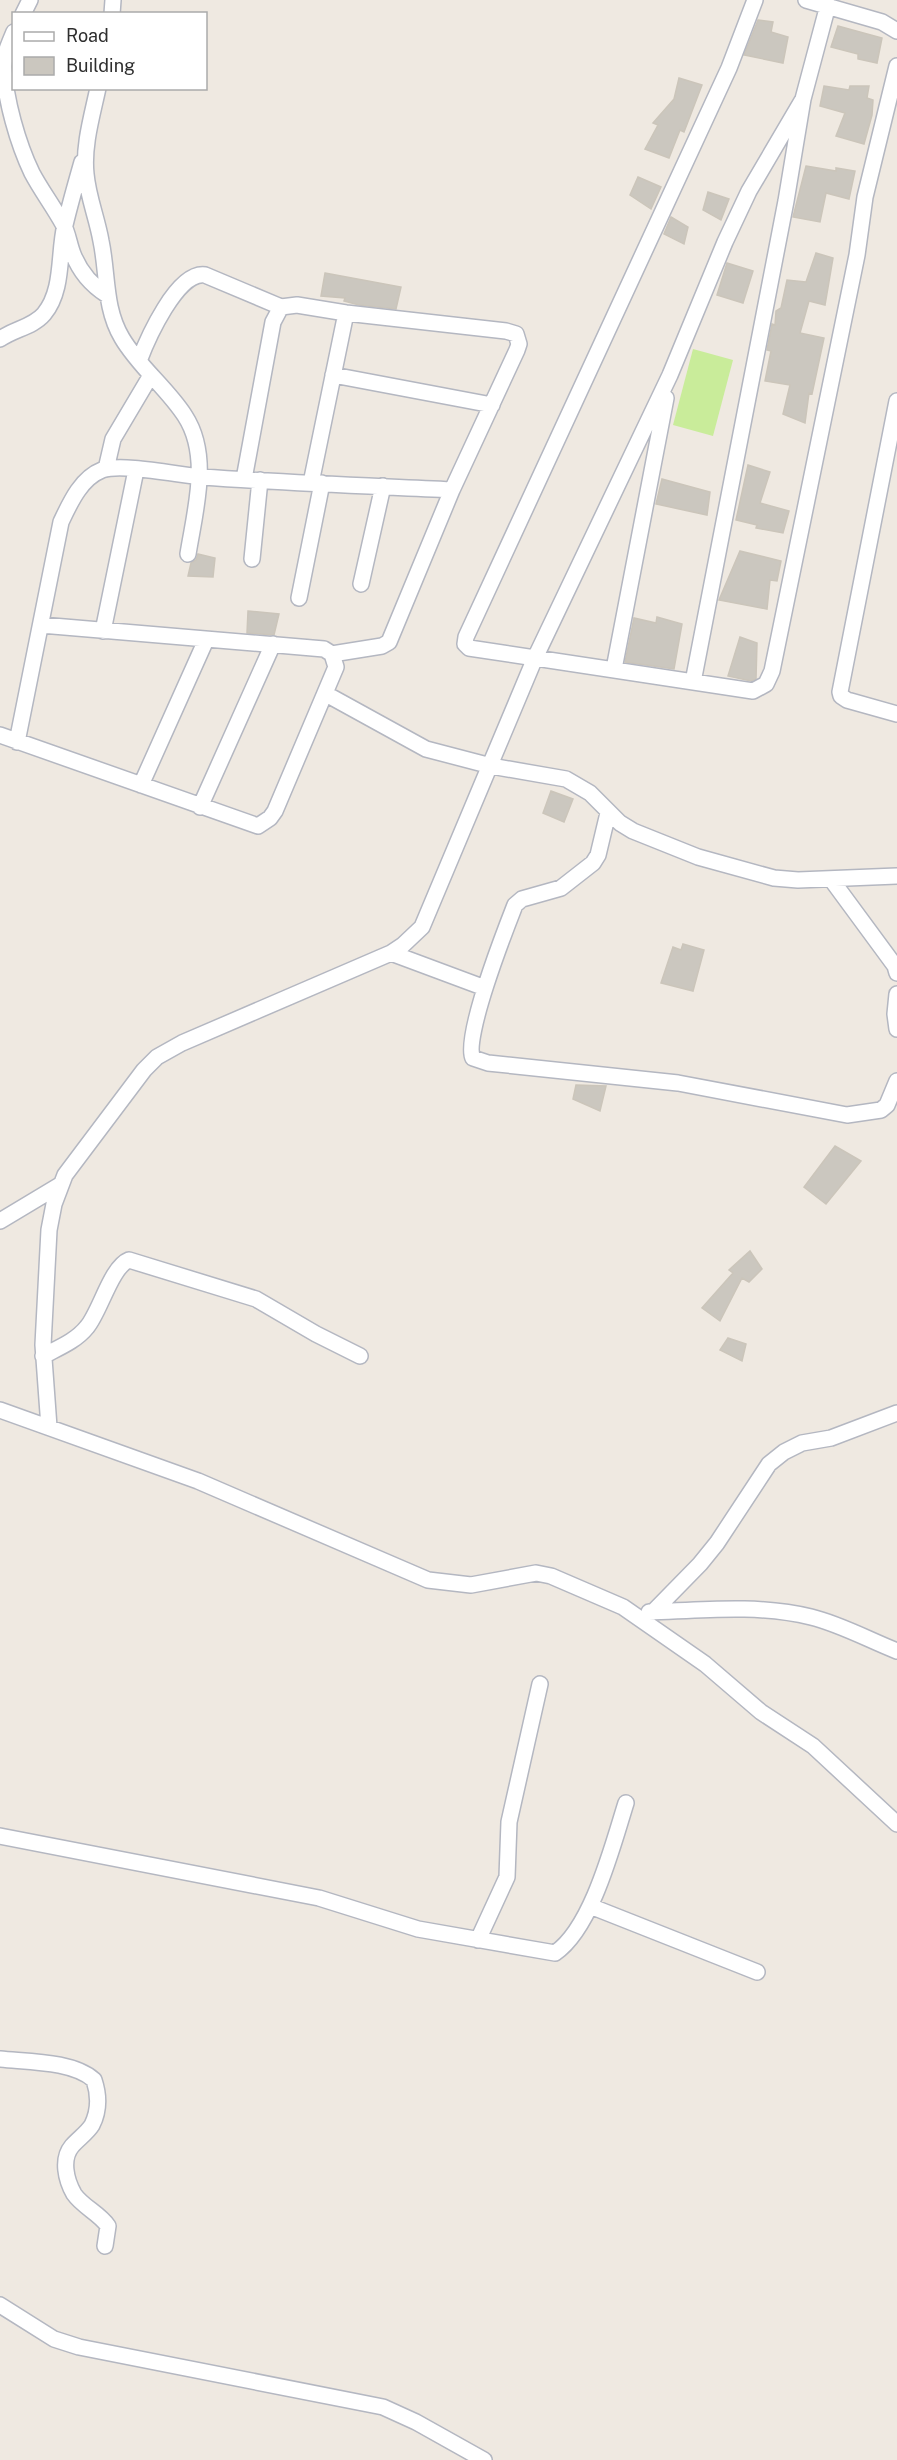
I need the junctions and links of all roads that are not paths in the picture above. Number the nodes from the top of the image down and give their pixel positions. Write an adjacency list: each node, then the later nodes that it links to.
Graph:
1 (754, 0): 38 (street)
2 (806, 0): 3 (street)
3 (828, 5): 4 (street); 8 (street)
4 (897, 31)
5 (12, 36): 10 (street)
6 (897, 66): 40 (street)
7 (98, 90): 9 (street)
8 (803, 99): 18 (street); 40 (street)
9 (87, 145): 10 (street); 11 (street)
10 (64, 227): 11 (street); 14 (street)
11 (107, 296): 15 (street)
12 (281, 307): 13 (street); 15 (street); 24 (street)
13 (346, 313): 17 (street); 20 (street)
14 (0, 339)
15 (139, 361): 16 (street)
16 (151, 375): 21 (street); 23 (street)
17 (333, 375): 20 (street); 26 (street)
18 (670, 375): 38 (street); 39 (street)
19 (897, 401): 42 (street)
20 (492, 405): 28 (street)
21 (106, 469): 22 (street); 33 (street)
22 (136, 470): 23 (street); 34 (street)
23 (200, 476): 24 (street); 29 (street)
24 (244, 479): 25 (street)
25 (260, 480): 26 (street); 30 (street)
26 (316, 483): 27 (street); 32 (street)
27 (383, 486): 28 (street); 31 (street)
28 (452, 490): 37 (street)
29 (188, 554)
30 (252, 559)
31 (361, 584)
32 (299, 598)
33 (41, 624): 34 (street); 44 (street)
34 (103, 631): 35 (street)
35 (206, 640): 36 (street); 46 (street)
36 (273, 644): 37 (street); 47 (street)
37 (332, 654): 41 (street)
38 (535, 658): 39 (street); 45 (street)
39 (614, 669): 40 (street)
40 (693, 682)
41 (326, 694): 45 (street); 47 (street)
42 (897, 714)
43 (0, 735): 44 (street)
44 (17, 742): 46 (street)
45 (491, 766): 48 (street); 51 (street)
46 (141, 785): 47 (street)
47 (200, 807)
48 (608, 813): 50 (street); 53 (street)
49 (897, 876): 50 (street)
50 (831, 879): 52 (street)
51 (391, 953): 53 (street); 57 (street)
52 (897, 973)
53 (485, 988): 56 (street)
54 (897, 994): 55 (street)
55 (897, 1029)
56 (897, 1081)
57 (60, 1185): 58 (street); 59 (street)
58 (0, 1221)
59 (43, 1356): 60 (street); 63 (street)
60 (360, 1356)
61 (0, 1410): 63 (street)
62 (897, 1413): 64 (street)
63 (49, 1427): 65 (street)
64 (653, 1612): 65 (street); 66 (street)
65 (634, 1613): 69 (street)
66 (897, 1651)
67 (540, 1684): 72 (street)
68 (626, 1803): 71 (street)
69 (897, 1824)
70 (0, 1836): 72 (street)
71 (590, 1906): 72 (street); 73 (street)
72 (478, 1940)
73 (757, 1972)
74 (0, 2059): 75 (street)
75 (105, 2246)
76 (0, 2305): 77 (street)
77 (484, 2460)

